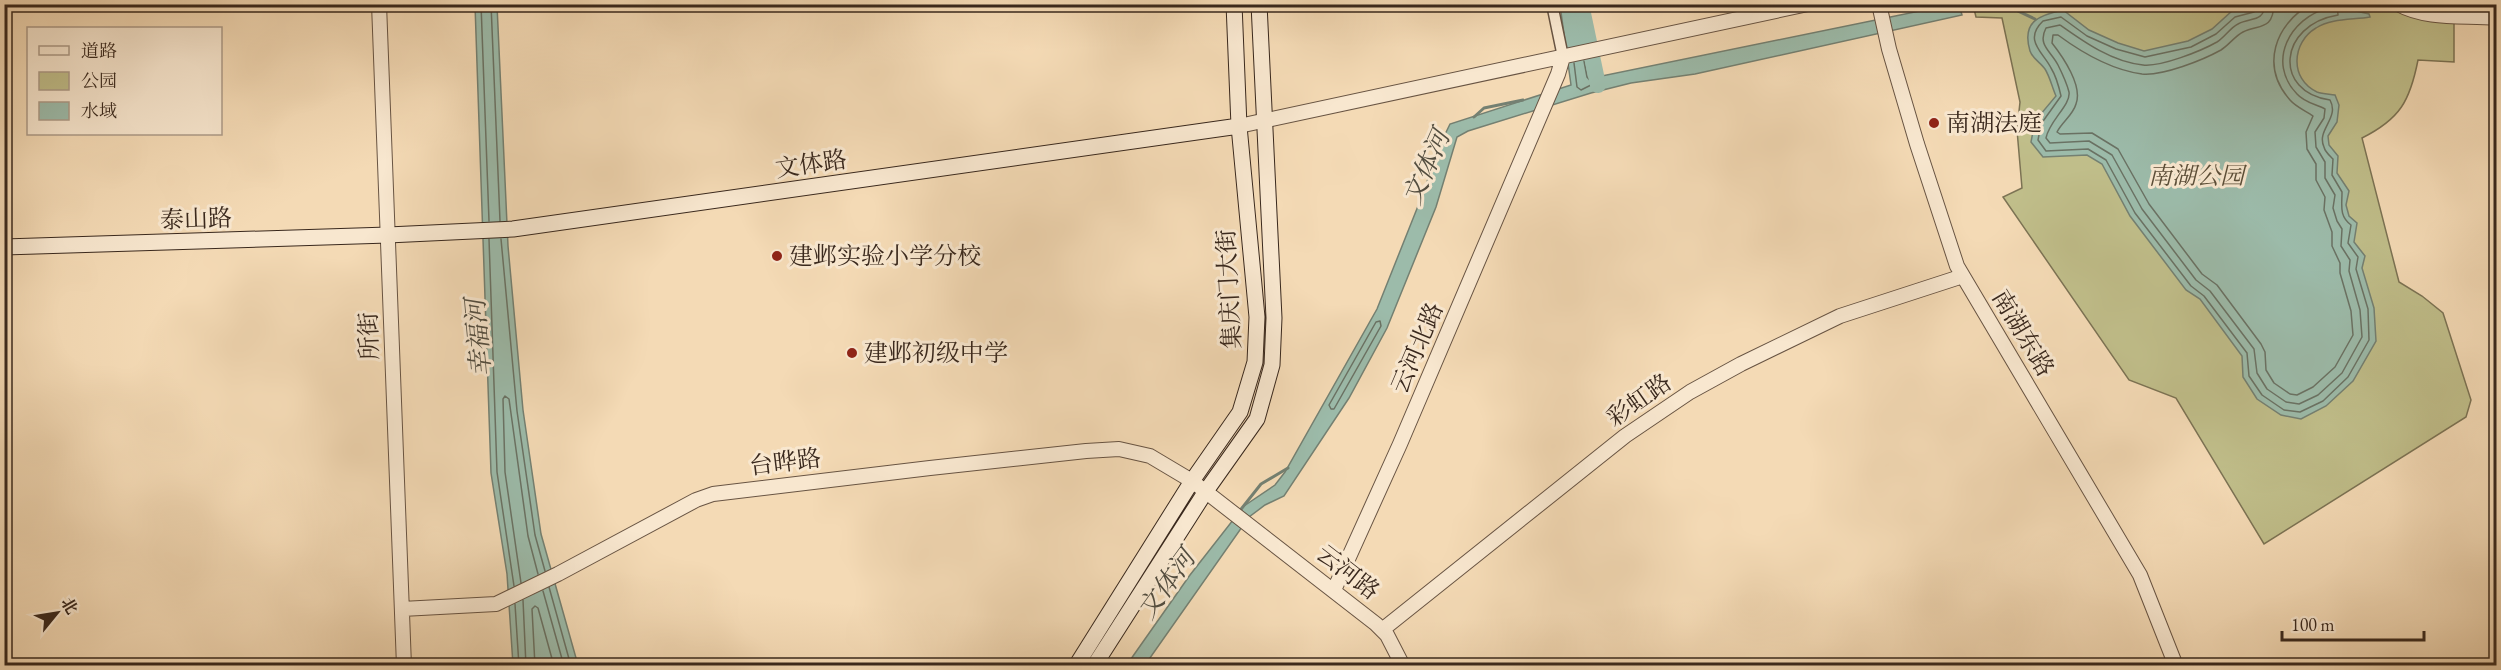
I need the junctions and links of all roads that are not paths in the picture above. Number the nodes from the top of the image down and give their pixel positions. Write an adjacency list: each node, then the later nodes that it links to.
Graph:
1 (379, 4): 13 (street, 所街)
2 (1234, 4): 12 (main road, 集庆门大街)
3 (1259, 4): 11 (main road, 集庆门大街)
4 (1552, 4): 10 (street)
5 (1808, 4): 10 (street)
6 (1879, 4): 15 (street, 南湖东路)
7 (2398, 4): 8 (street)
8 (2463, 10): 9 (street)
9 (2496, 18)
10 (1565, 56): 11 (street); 19 (street, 云河北路)
11 (1265, 120): 12 (street); 17 (main road, 集庆门大街)
12 (1239, 126): 13 (main road, 文体路); 16 (main road, 集庆门大街)
13 (388, 236): 14 (main road, 泰山路); 20 (street, 所街)
14 (4, 247)
15 (1963, 276): 21 (street, 彩虹路); 26 (street, 南湖东路)
16 (1192, 481): 17 (street, 台晔路); 20 (street, 台晔路); 23 (main road, 集庆门大街)
17 (1206, 491): 18 (street, 台晔路); 24 (main road, 集庆门大街)
18 (1226, 506): 19 (street, 云河路)
19 (1334, 590): 21 (street, 云河路)
20 (402, 609): 22 (street, 所街)
21 (1382, 630): 25 (street, 云河路)
22 (404, 666)
23 (1076, 666)
24 (1094, 666)
25 (1403, 666)
26 (2176, 666)

